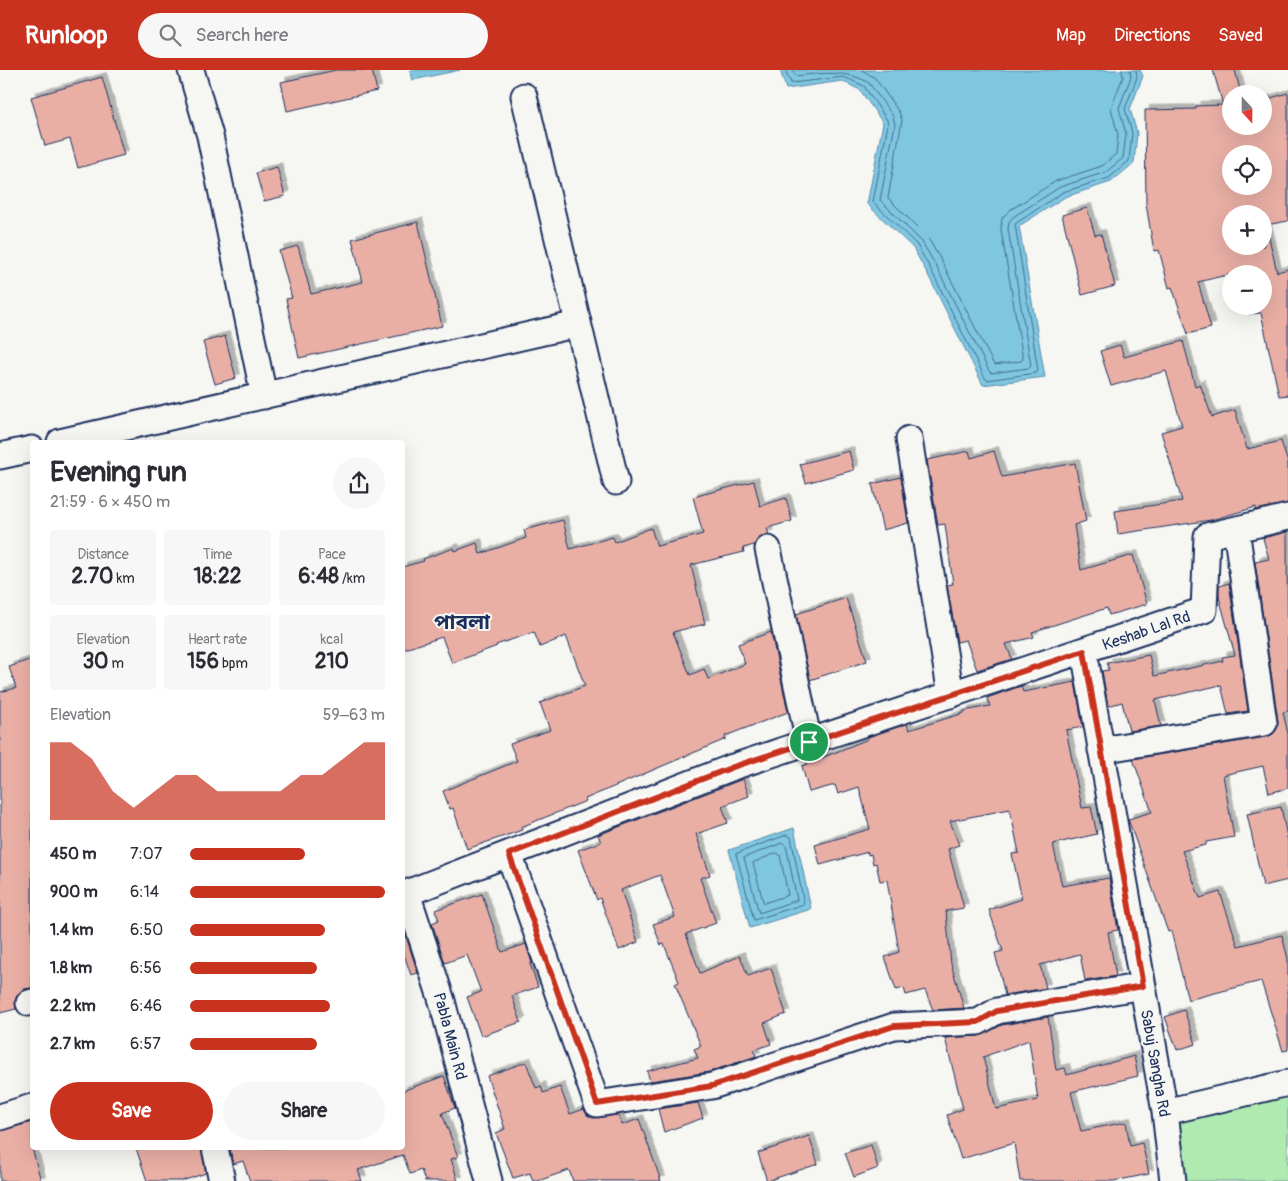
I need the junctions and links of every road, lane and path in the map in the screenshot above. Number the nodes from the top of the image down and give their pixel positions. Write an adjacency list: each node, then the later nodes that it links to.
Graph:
1 (191, 70): 4 (street)
2 (524, 96): 3 (street)
3 (578, 324): 4 (street); 9 (street)
4 (264, 396): 6 (street)
5 (909, 439): 14 (street)
6 (69, 440)
7 (30, 449): 8 (street)
8 (0, 456)
9 (616, 482)
10 (1288, 518): 11 (street, Keshab Lal Rd)
11 (1236, 529): 13 (street, Keshab Lal Rd); 16 (street)
12 (768, 548): 15 (street)
13 (1084, 651): 14 (street, Keshab Lal Rd); 16 (street, Sabuj Sangha Rd)
14 (951, 695): 15 (street, Keshab Lal Rd)
15 (809, 742): 17 (street, Keshab Lal Rd)
16 (1102, 750): 19 (street, Sabuj Sangha Rd)
17 (509, 854): 18 (street, Keshab Lal Rd); 19 (street)
18 (405, 894): 26 (street, Pabla Main Rd)
19 (1143, 986): 22 (street, Sabuj Sangha Rd)
20 (1288, 1083): 22 (street)
21 (30, 1108): 23 (street)
22 (1165, 1112): 27 (street, Sabuj Sangha Rd)
23 (0, 1117)
24 (215, 1150): 25 (street)
25 (222, 1181)
26 (489, 1181)
27 (1173, 1181)

